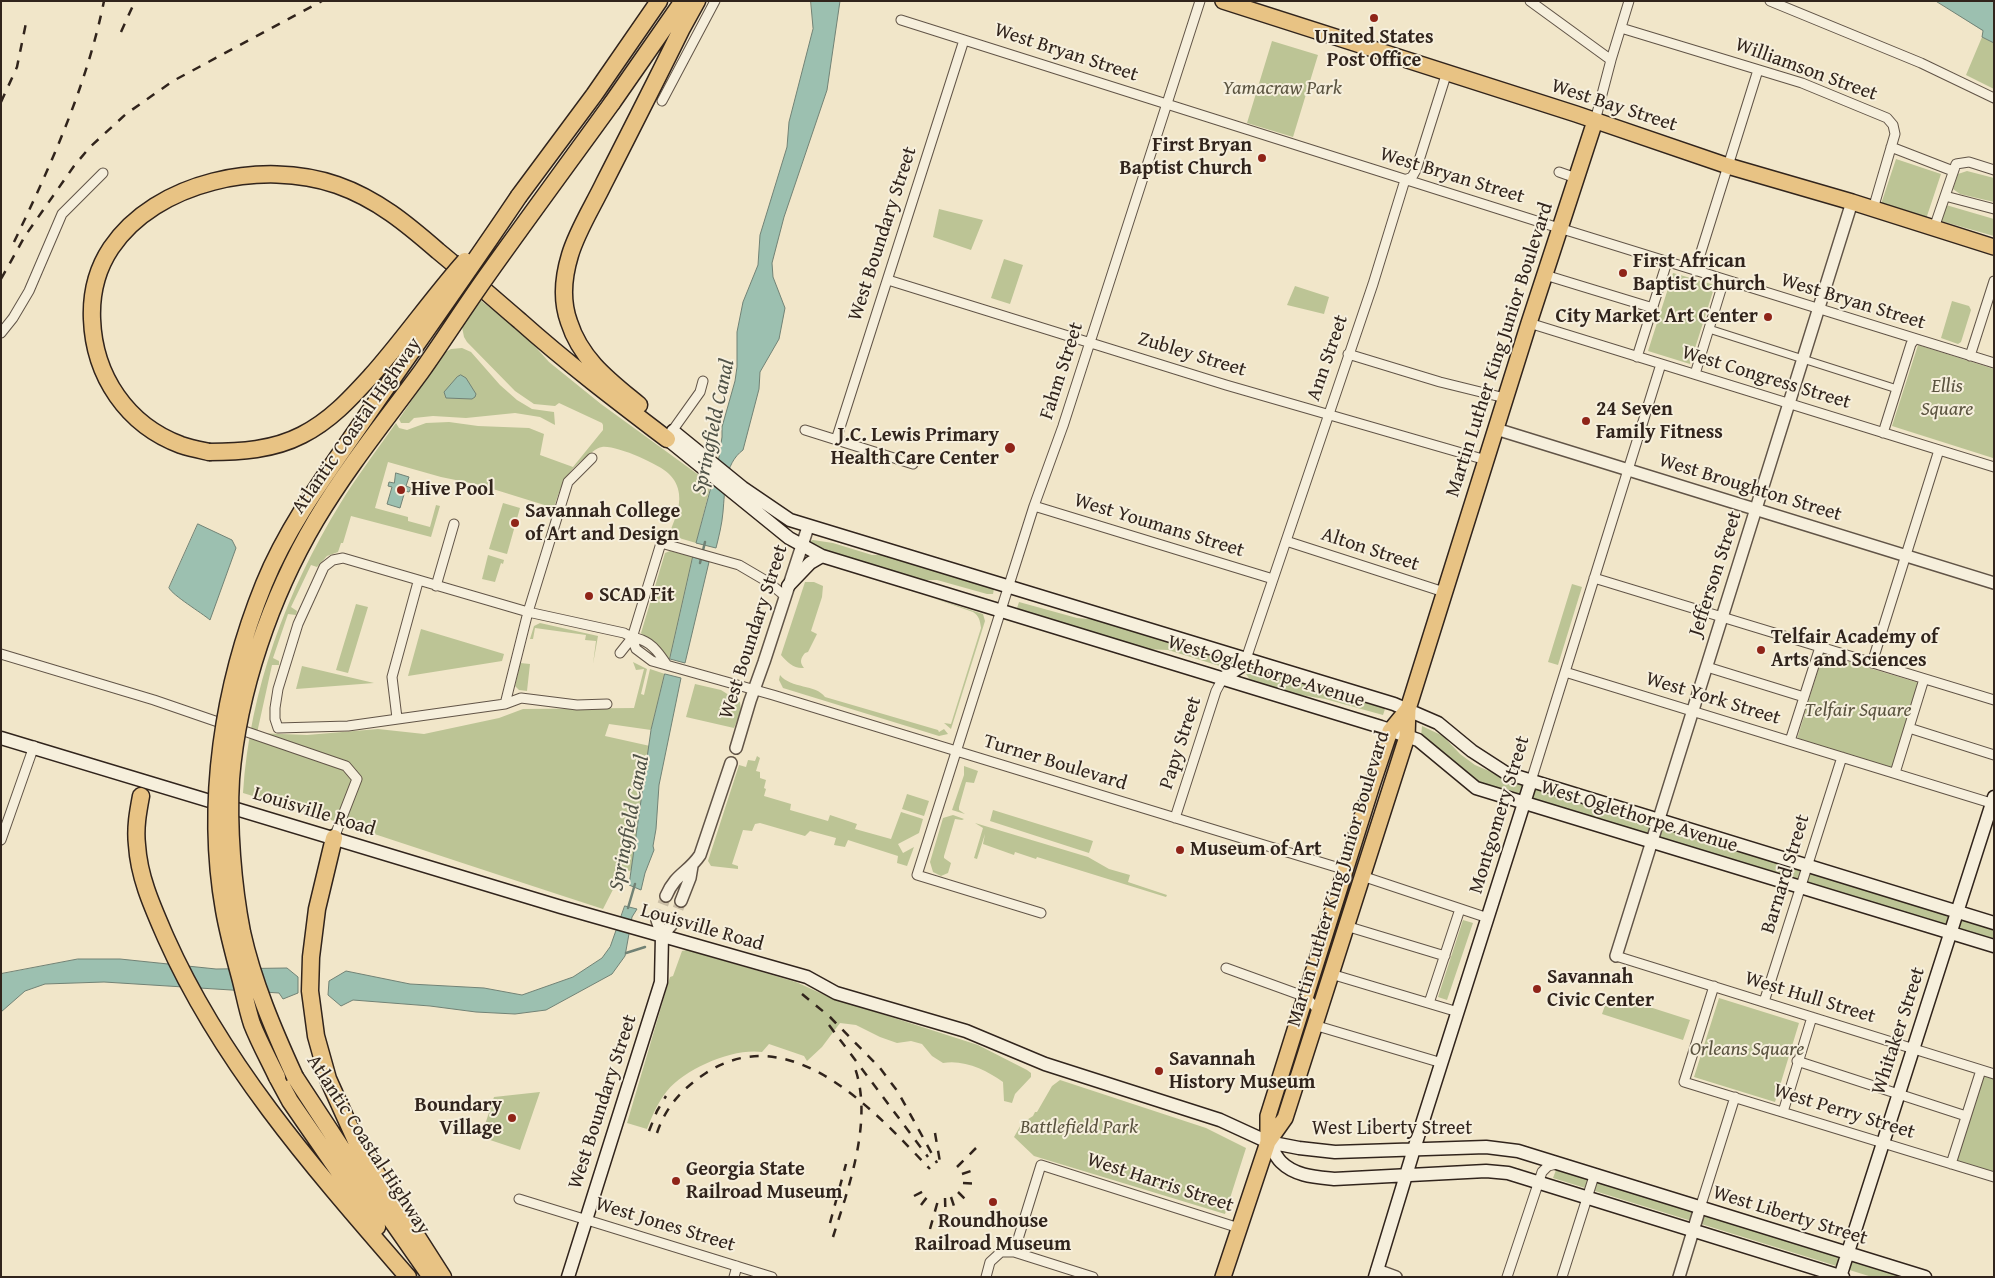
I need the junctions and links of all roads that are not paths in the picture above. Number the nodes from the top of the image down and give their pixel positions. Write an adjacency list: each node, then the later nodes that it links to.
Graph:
1 (659, 1): 28 (highway, Atlantic Coastal Highway)
2 (683, 1): 191 (highway, Atlantic Coastal Highway, bridge)
3 (697, 1): 65 (highway)
4 (715, 1): 17 (street)
5 (1200, 1): 18 (street, Fahm Street)
6 (1223, 1): 15 (main road, West Bay Street)
7 (1530, 1): 13 (street)
8 (1630, 1): 11 (street, Martin Luther King Junior Boulevard)
9 (1770, 1): 16 (street)
10 (901, 20): 12 (street, West Bryan Street)
11 (1621, 28): 13 (street, Martin Luther King Junior Boulevard); 14 (street, Williamson Street)
12 (964, 40): 18 (street, West Bryan Street); 39 (street, West Boundary Street)
13 (1611, 60): 19 (street, Martin Luther King Junior Boulevard)
14 (1758, 70): 20 (street, Williamson Street); 21 (street)
15 (1447, 72): 19 (main road, West Bay Street); 27 (street, Ann Street)
16 (1994, 98)
17 (662, 101)
18 (1167, 104): 27 (street, West Bryan Street); 48 (street, Fahm Street)
19 (1595, 120): 21 (main road, West Bay Street); 26 (main road, Martin Luther King Junior Boulevard)
20 (1891, 148): 23 (street); 31 (street, Williamson Street)
21 (1728, 166): 30 (main road, West Bay Street); 37 (street)
22 (1994, 170): 23 (street)
23 (1953, 171): 29 (street)
24 (1559, 172): 26 (street)
25 (103, 173): 46 (street)
26 (1576, 178): 34 (main road, Martin Luther King Junior Boulevard)
27 (1405, 180): 34 (street, West Bryan Street); 49 (street, Ann Street)
28 (519, 196): 65 (highway, bridge); 190 (highway, Atlantic Coastal Highway, bridge)
29 (1944, 196): 32 (street); 33 (street)
30 (1852, 202): 31 (main road, West Bay Street); 43 (street, Jefferson Street)
31 (1873, 209): 33 (main road, West Bay Street)
32 (1994, 209)
33 (1934, 228): 35 (main road, West Bay Street)
34 (1560, 229): 36 (street, West Bryan Street); 38 (main road, Martin Luther King Junior Boulevard)
35 (1994, 248)
36 (1667, 262): 37 (street, West Bryan Street); 42 (street)
37 (1695, 271): 40 (street, West Bryan Street)
38 (1544, 275): 42 (street); 44 (main road, Martin Luther King Junior Boulevard)
39 (888, 280): 48 (street, Zubley Street); 64 (street, West Boundary Street)
40 (1724, 280): 43 (street, West Bryan Street); 45 (street)
41 (1994, 281): 50 (street)
42 (1653, 308): 51 (street)
43 (1819, 309): 47 (street, West Bryan Street); 52 (street, Jefferson Street)
44 (1529, 323): 51 (street, West Congress Street); 58 (main road, Martin Luther King Junior Boulevard)
45 (1709, 329): 52 (street); 55 (street)
46 (1, 332)
47 (1914, 339): 50 (street, West Bryan Street); 57 (street)
48 (1089, 342): 60 (street, Zubley Street); 73 (street, Fahm Street)
49 (1348, 354): 58 (street); 60 (street, Ann Street)
50 (1970, 356): 54 (street, West Bryan Street)
51 (1637, 357): 53 (street, West Congress Street)
52 (1803, 359): 57 (street); 59 (street, Jefferson Street)
53 (1661, 364): 55 (street, West Congress Street); 71 (street, Montgomery Street)
54 (1994, 364)
55 (1694, 374): 59 (street, West Congress Street)
56 (703, 381): 65 (street)
57 (1897, 389): 63 (street)
58 (1505, 398): 61 (main road, Martin Luther King Junior Boulevard)
59 (1789, 404): 63 (street, West Congress Street); 74 (street, Jefferson Street)
60 (1328, 414): 68 (street, Zubley Street); 77 (street, Ann Street)
61 (1496, 429): 68 (main road, Martin Luther King Junior Boulevard); 71 (street, West Broughton Street)
62 (804, 430): 64 (street)
63 (1883, 433): 66 (street, West Congress Street)
64 (836, 440): 69 (street)
65 (676, 441): 72 (main road)
66 (1939, 450): 70 (street, West Congress Street); 80 (street)
67 (592, 458): 90 (street)
68 (1486, 460): 88 (main road, Martin Luther King Junior Boulevard)
69 (914, 464)
70 (1994, 466)
71 (1628, 470): 74 (street, West Broughton Street); 81 (street, Montgomery Street)
72 (741, 493): 76 (main road, West Oglethorpe Avenue); 78 (main road, West Oglethorpe Avenue)
73 (1034, 506): 82 (street, West Youmans Street); 86 (street, Fahm Street)
74 (1756, 510): 80 (street, West Broughton Street); 91 (street, Jefferson Street)
75 (454, 524): 85 (street)
76 (808, 527): 78 (street, West Boundary Street); 86 (main road, West Oglethorpe Avenue)
77 (1286, 541): 82 (street, Ann Street); 88 (street, Alton Street)
78 (802, 545): 79 (main road, West Oglethorpe Avenue); 87 (street, West Boundary Street)
79 (822, 556): 87 (main road); 89 (main road, West Oglethorpe Avenue)
80 (1906, 556): 84 (street, West Broughton Street); 97 (street)
81 (1594, 578): 91 (street); 99 (street, Montgomery Street)
82 (1272, 579): 96 (street, Ann Street)
83 (418, 582): 85 (street); 109 (street); 109 (street)
84 (1994, 583)
85 (436, 586): 90 (street)
86 (1010, 586): 89 (street, Fahm Street); 96 (main road, West Oglethorpe Avenue)
87 (787, 591): 92 (street); 102 (street, West Boundary Street)
88 (1444, 592): 107 (main road, Martin Luther King Junior Boulevard)
89 (1002, 611): 100 (main road, West Oglethorpe Avenue); 117 (street, Fahm Street)
90 (528, 612): 92 (street); 105 (street)
91 (1722, 617): 93 (street); 98 (street, Jefferson Street)
92 (632, 638): 94 (street); 102 (street, Turner Boulevard)
93 (1820, 647): 97 (street); 103 (street)
94 (620, 653)
95 (1, 654): 128 (street)
96 (1246, 660): 100 (main road); 107 (main road, West Oglethorpe Avenue)
97 (1872, 663): 101 (street)
98 (1707, 667): 103 (street); 108 (street, Jefferson Street)
99 (1565, 672): 108 (street, West York Street); 122 (street, Montgomery Street)
100 (1223, 678): 111 (main road, West Oglethorpe Avenue); 126 (street, Papy Street)
101 (1924, 679): 104 (street); 110 (street)
102 (754, 690): 116 (street, West Boundary Street); 117 (street, Turner Boulevard)
103 (1804, 697): 114 (street)
104 (1994, 700)
105 (505, 704): 106 (street); 109 (street)
106 (607, 704)
107 (1408, 709): 111 (main road, Martin Luther King Junior Boulevard); 112 (main road, Martin Luther King Junior Boulevard); 122 (main road, West Oglethorpe Avenue)
108 (1693, 711): 114 (street, West York Street); 127 (street, Jefferson Street)
109 (397, 718)
110 (1909, 728): 118 (street); 121 (street)
111 (1390, 731): 112 (main road, West Oglethorpe Avenue); 133 (main road, Martin Luther King Junior Boulevard)
112 (1407, 737): 125 (main road, West Oglethorpe Avenue); 134 (main road, Martin Luther King Junior Boulevard)
113 (1, 738): 115 (main road, Louisville Road)
114 (1790, 741): 119 (street, West York Street)
115 (34, 746): 128 (main road, Louisville Road); 129 (street)
116 (736, 748)
117 (957, 751): 126 (street, Turner Boulevard); 140 (street, Fahm Street)
118 (1994, 755)
119 (1842, 757): 121 (street, West York Street); 131 (street, Barnard Street)
120 (732, 763): 132 (street)
121 (1894, 773): 124 (street, West York Street)
122 (1531, 781): 125 (main road, Montgomery Street); 127 (main road, West Oglethorpe Avenue)
123 (141, 796): 190 (highway)
124 (1993, 801): 139 (main road, Whitaker Street)
125 (1524, 802): 130 (main road, West Oglethorpe Avenue); 141 (main road, Montgomery Street)
126 (1175, 818): 133 (street, Turner Boulevard)
127 (1659, 820): 130 (street, Jefferson Street); 131 (main road, West Oglethorpe Avenue)
128 (334, 838): 147 (main road, Louisville Road); 192 (highway)
129 (1, 840)
130 (1652, 841): 135 (main road, West Oglethorpe Avenue); 150 (street, Jefferson Street)
131 (1808, 865): 135 (street, Barnard Street); 139 (main road, West Oglethorpe Avenue)
132 (692, 866): 136 (street); 137 (street)
133 (1346, 870): 154 (main road, Martin Luther King Junior Boulevard)
134 (1362, 876): 138 (street); 145 (main road, Martin Luther King Junior Boulevard)
135 (1802, 887): 146 (main road, West Oglethorpe Avenue); 155 (street, Barnard Street)
136 (666, 896)
137 (681, 901)
138 (1460, 909): 141 (street); 149 (street, Montgomery Street)
139 (1957, 912): 143 (main road, West Oglethorpe Avenue); 146 (main road, Whitaker Street)
140 (1041, 913)
141 (1488, 918): 158 (main road, Montgomery Street)
142 (657, 920): 147 (street, West Boundary Street)
143 (1994, 923)
144 (672, 924): 147 (street)
145 (1346, 926): 149 (street); 152 (main road, Martin Luther King Junior Boulevard)
146 (1950, 932): 148 (main road, West Oglethorpe Avenue); 161 (main road, Whitaker Street)
147 (662, 936): 170 (main road, Louisville Road); 182 (main road, West Boundary Street)
148 (1994, 946)
149 (1445, 956): 156 (street, Montgomery Street)
150 (1616, 956): 153 (street, West Hull Street)
151 (1226, 968): 154 (street)
152 (1331, 974): 156 (street); 157 (main road, Martin Luther King Junior Boulevard)
153 (1714, 986): 155 (street, West Hull Street); 167 (street, West Perry Street)
154 (1306, 997): 157 (street); 170 (main road, Martin Luther King Junior Boulevard)
155 (1764, 1002): 159 (street, West Hull Street)
156 (1429, 1003): 158 (street)
157 (1320, 1011): 160 (main road, Martin Luther King Junior Boulevard)
158 (1458, 1012): 163 (main road, Montgomery Street)
159 (1812, 1017): 161 (street, West Hull Street); 162 (street)
160 (1314, 1026): 163 (street); 170 (main road, Martin Luther King Junior Boulevard)
161 (1914, 1048): 164 (street, West Hull Street); 166 (main road, Whitaker Street)
162 (1797, 1061): 166 (street); 168 (street)
163 (1442, 1063): 172 (main road, Montgomery Street)
164 (1981, 1070): 165 (street, West Hull Street); 169 (street)
165 (1994, 1074)
166 (1899, 1093): 169 (street); 171 (main road, Whitaker Street)
167 (1736, 1097): 168 (street, West Perry Street); 181 (street)
168 (1782, 1112): 171 (street, West Perry Street)
169 (1966, 1116): 174 (street)
170 (1268, 1142): 172 (main road, West Liberty Street); 175 (main road); 183 (main road, Martin Luther King Junior Boulevard)
171 (1883, 1143): 174 (street, West Perry Street); 186 (main road, Whitaker Street)
172 (1414, 1149): 173 (main road, West Liberty Street); 175 (main road, Montgomery Street)
173 (1557, 1164): 176 (main road, West Liberty Street); 178 (street)
174 (1951, 1164): 177 (street, West Perry Street)
175 (1407, 1175): 178 (main road); 188 (main road, Montgomery Street)
176 (1594, 1176): 180 (street); 181 (main road, West Liberty Street)
177 (1994, 1177)
178 (1538, 1182): 180 (main road); 200 (street)
179 (519, 1198): 182 (street, West Jones Street)
180 (1588, 1198): 184 (main road); 201 (street)
181 (1700, 1208): 184 (street); 186 (main road, West Liberty Street)
182 (586, 1219): 187 (street, West Jones Street); 193 (main road, West Boundary Street)
183 (1239, 1228): 185 (street, West Harris Street); 198 (main road, Martin Luther King Junior Boulevard)
184 (1694, 1231): 189 (main road); 202 (street)
185 (1014, 1252): 196 (street); 197 (street)
186 (1848, 1253): 189 (main road, Whitaker Street); 203 (main road, West Liberty Street)
187 (738, 1266): 194 (street); 195 (street, West Jones Street)
188 (1376, 1274): 199 (street)
189 (1841, 1276)
190 (409, 1277)
191 (431, 1277)
192 (443, 1277)
193 (568, 1277)
194 (734, 1277)
195 (772, 1277)
196 (986, 1277)
197 (1093, 1277)
198 (1223, 1277)
199 (1396, 1277)
200 (1507, 1277)
201 (1562, 1277)
202 (1679, 1277)
203 (1925, 1277)

